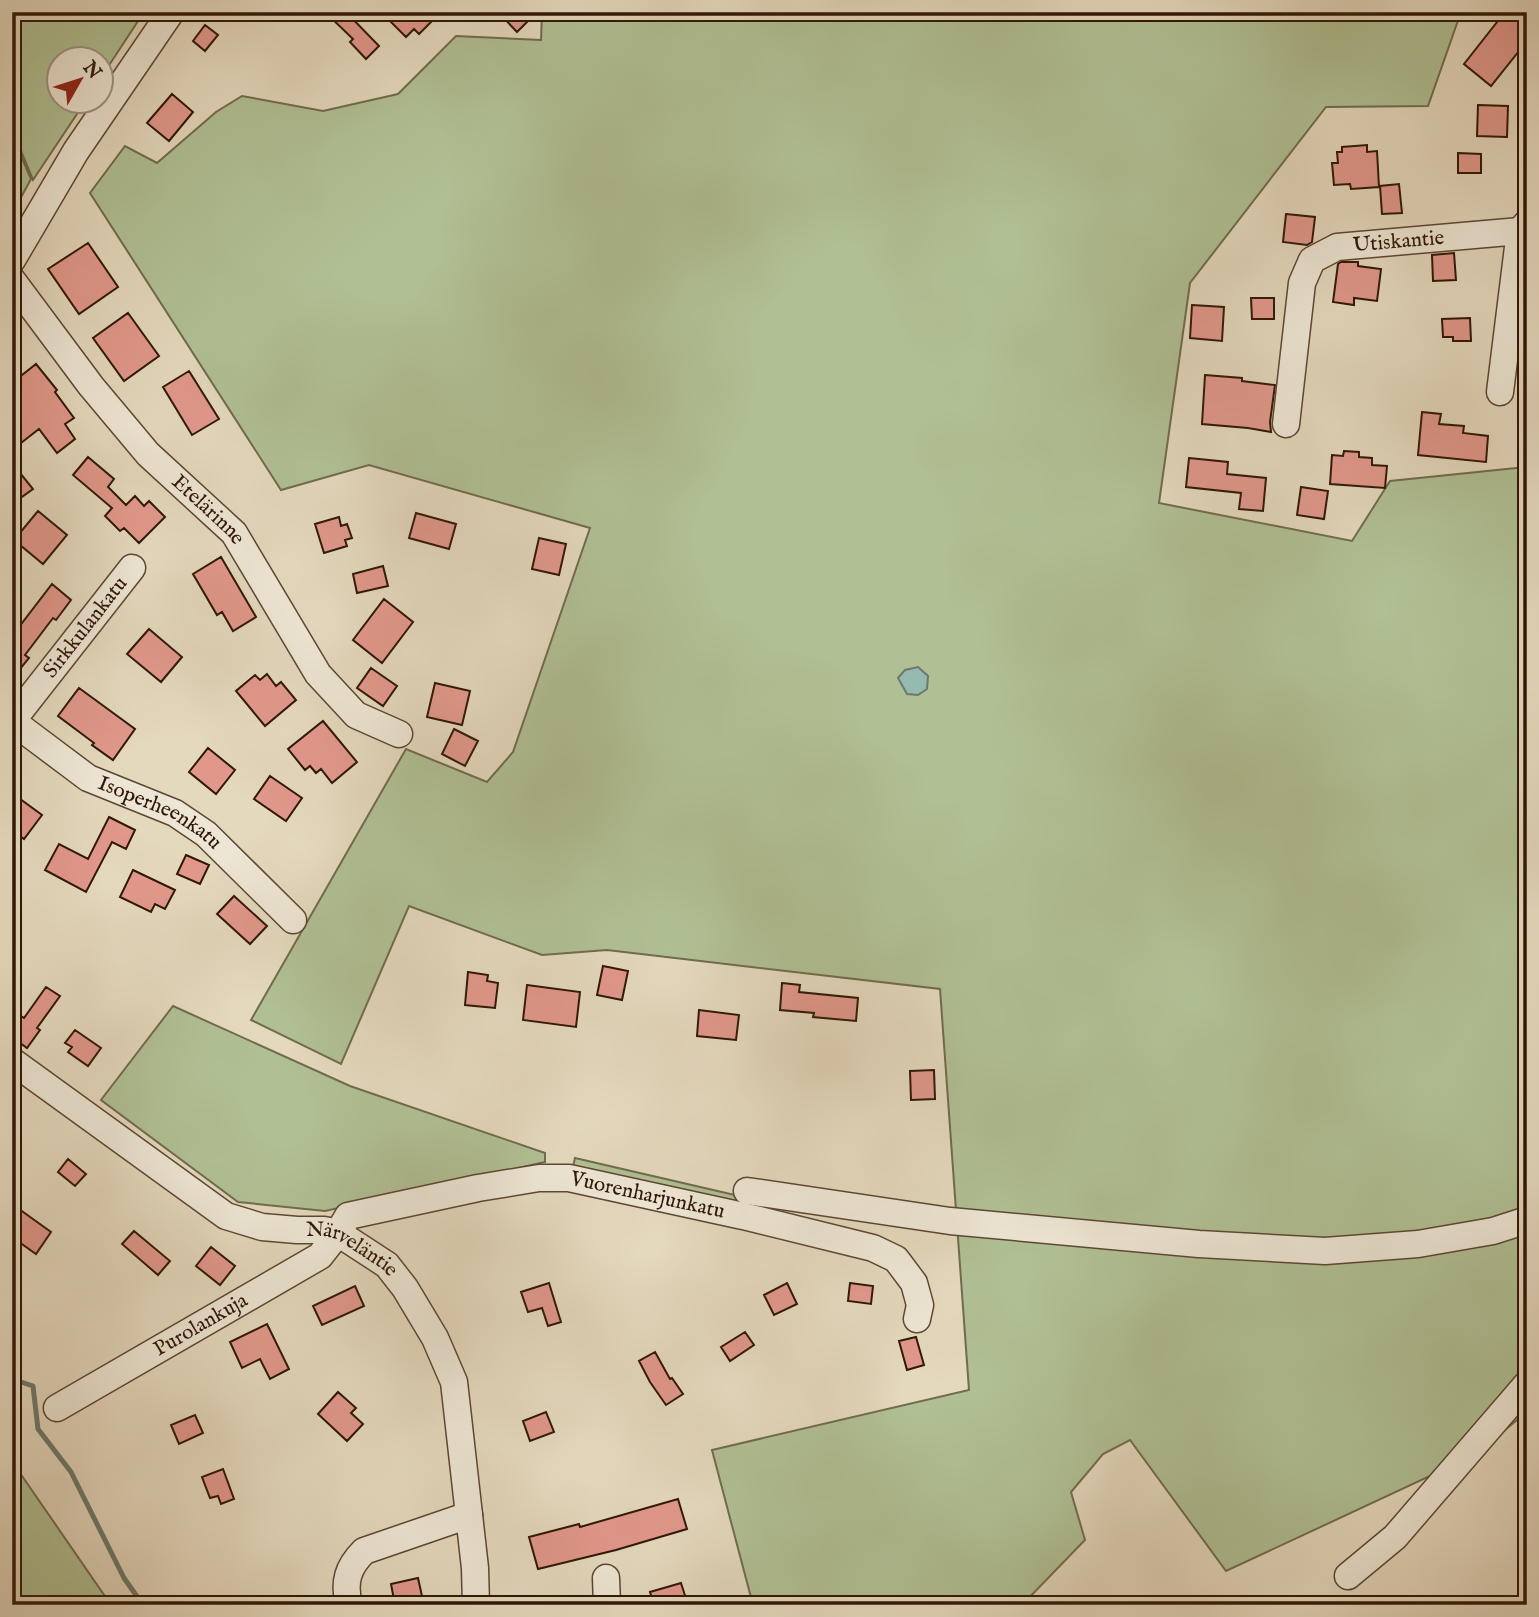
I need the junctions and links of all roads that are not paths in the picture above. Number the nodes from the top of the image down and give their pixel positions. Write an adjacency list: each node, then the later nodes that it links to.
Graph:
1 (171, 12): 3 (street)
2 (1523, 227): 5 (street); 6 (street, Utiskantie)
3 (12, 260)
4 (12, 279): 9 (street, Etelärinne)
5 (1500, 392)
6 (1286, 424)
7 (132, 568): 8 (street, Sirkkulankatu)
8 (12, 721): 10 (street, Isoperheenkatu)
9 (399, 734)
10 (293, 920)
11 (12, 1060): 14 (street, Närveläntie)
12 (747, 1191): 13 (street)
13 (1527, 1220)
14 (338, 1233): 15 (street, Vuorenharjunkatu); 17 (street, Purolankuja); 18 (street, Närveläntie)
15 (917, 1319)
16 (1527, 1384): 19 (street)
17 (57, 1408)
18 (469, 1515): 21 (street); 22 (street, Närveläntie)
19 (1348, 1576)
20 (606, 1578): 23 (street)
21 (349, 1605)
22 (476, 1605)
23 (607, 1605)

